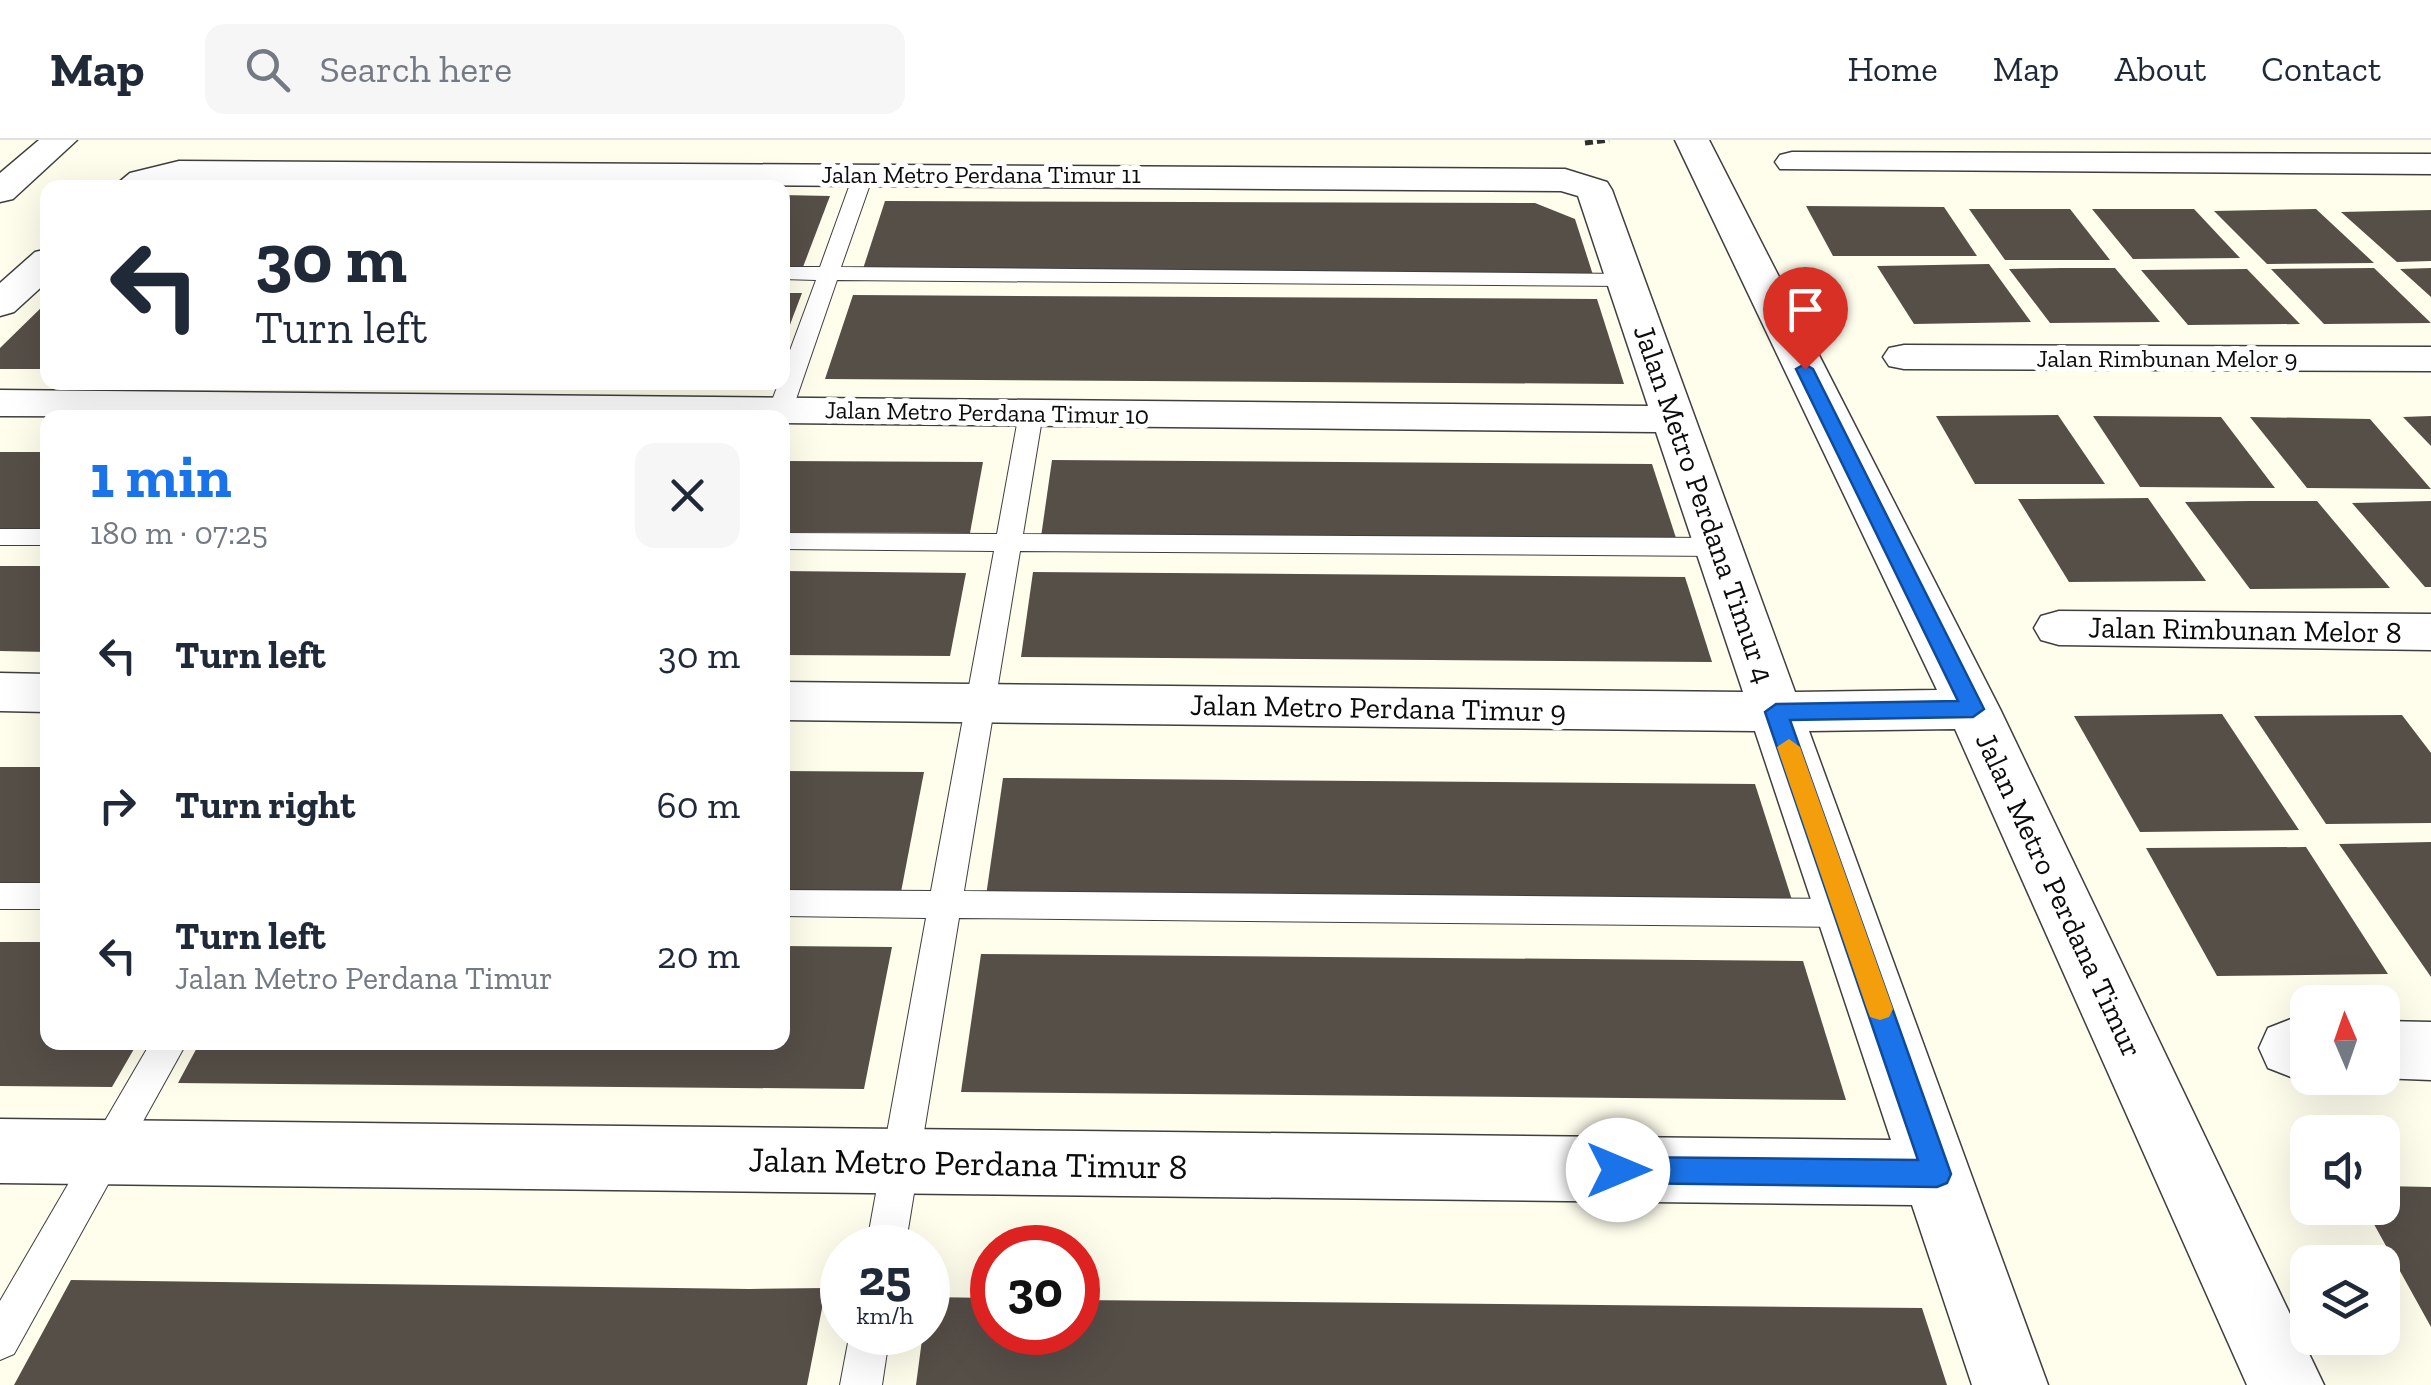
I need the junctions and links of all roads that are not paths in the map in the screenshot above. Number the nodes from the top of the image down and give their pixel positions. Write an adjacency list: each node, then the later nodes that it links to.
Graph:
1 (60, 140): 8 (street)
2 (1692, 140): 35 (street, Jalan Metro Perdana Timur)
3 (1792, 162): 4 (street)
4 (2431, 164)
5 (864, 173): 6 (street, Jalan Metro Perdana Timur 11); 7 (street, Jalan Metro Perdana Timur 11); 11 (lane)
6 (142, 180)
7 (1594, 190): 12 (street, Jalan Metro Perdana Timur 4)
8 (0, 191)
9 (40, 269): 13 (street)
10 (790, 273): 11 (lane)
11 (828, 274): 12 (lane); 16 (lane)
12 (1626, 280): 23 (street, Jalan Metro Perdana Timur 4)
13 (0, 304)
14 (1904, 357): 15 (street, Jalan Rimbunan Melor 9)
15 (2431, 359)
16 (790, 382)
17 (787, 390): 20 (lane)
18 (0, 402): 19 (street, Jalan Metro Perdana Timur 10)
19 (385, 410)
20 (780, 410)
21 (790, 410): 22 (street, Jalan Metro Perdana Timur 10)
22 (1031, 413): 23 (street, Jalan Metro Perdana Timur 10); 27 (lane)
23 (1674, 419): 28 (street, Jalan Metro Perdana Timur 4)
24 (0, 536): 25 (lane)
25 (40, 537)
26 (790, 542): 27 (lane)
27 (1008, 543): 28 (lane); 34 (lane)
28 (1718, 547): 36 (street, Jalan Metro Perdana Timur 4)
29 (2059, 628): 30 (street, Jalan Rimbunan Melor 8)
30 (2431, 632)
31 (0, 692): 32 (street)
32 (40, 693)
33 (790, 701): 34 (street, Jalan Metro Perdana Timur 9)
34 (980, 703): 36 (street, Jalan Metro Perdana Timur 9); 40 (lane)
35 (1973, 709): 36 (street, Jalan Metro Perdana Timur 9); 54 (street, Jalan Metro Perdana Timur)
36 (1776, 712): 41 (street, Jalan Metro Perdana Timur 4)
37 (0, 896): 38 (lane)
38 (40, 896)
39 (790, 903): 40 (lane)
40 (945, 904): 41 (lane); 47 (lane)
41 (1846, 912): 48 (street, Jalan Metro Perdana Timur 4)
42 (165, 1050): 46 (lane)
43 (2400, 1050): 44 (street)
44 (2431, 1051)
45 (0, 1152): 46 (street, Jalan Metro Perdana Timur 8)
46 (107, 1153): 47 (street, Jalan Metro Perdana Timur 8); 50 (lane)
47 (900, 1162): 48 (street, Jalan Metro Perdana Timur 8); 49 (lane)
48 (1937, 1174): 53 (street, Jalan Metro Perdana Timur 4)
49 (889, 1225)
50 (0, 1340)
51 (867, 1355): 52 (lane)
52 (862, 1385)
53 (2010, 1385)
54 (2286, 1385)

